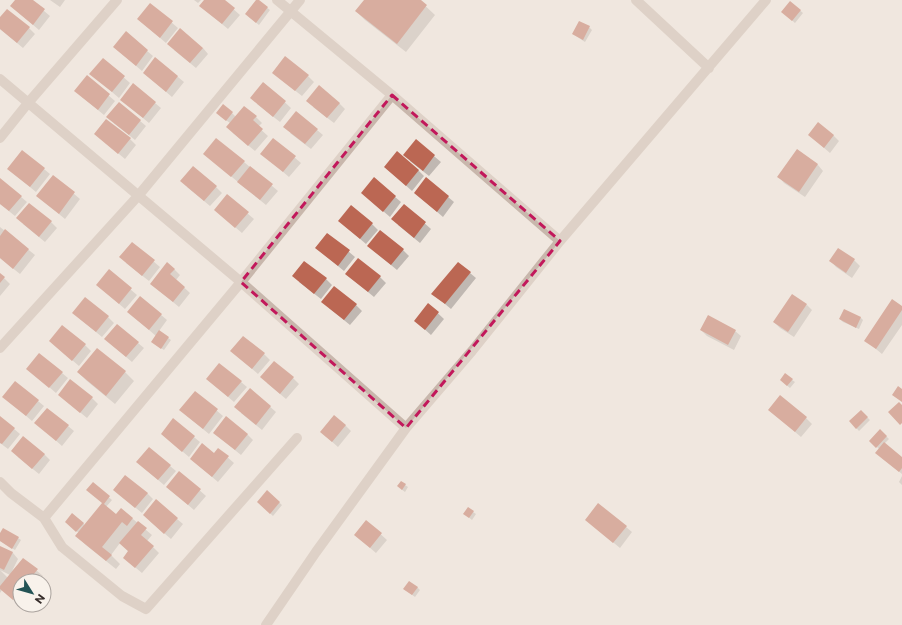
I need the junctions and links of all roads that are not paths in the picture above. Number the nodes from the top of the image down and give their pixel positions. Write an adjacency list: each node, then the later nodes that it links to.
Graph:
1 (117, 0): 10 (street)
2 (278, 0): 6 (street)
3 (300, 0): 6 (street)
4 (636, 0): 7 (street)
5 (766, 0): 7 (street)
6 (290, 11): 9 (street); 12 (street)
7 (709, 68): 13 (street)
8 (0, 79): 10 (street)
9 (392, 95): 13 (street); 14 (street)
10 (28, 103): 11 (street); 12 (street)
11 (0, 138)
12 (138, 196): 14 (street); 15 (street)
13 (560, 241): 16 (street)
14 (241, 282): 16 (street); 19 (street)
15 (0, 348)
16 (406, 428): 20 (street)
17 (297, 438): 19 (street)
18 (0, 482): 19 (street)
19 (44, 518)
20 (266, 625)

